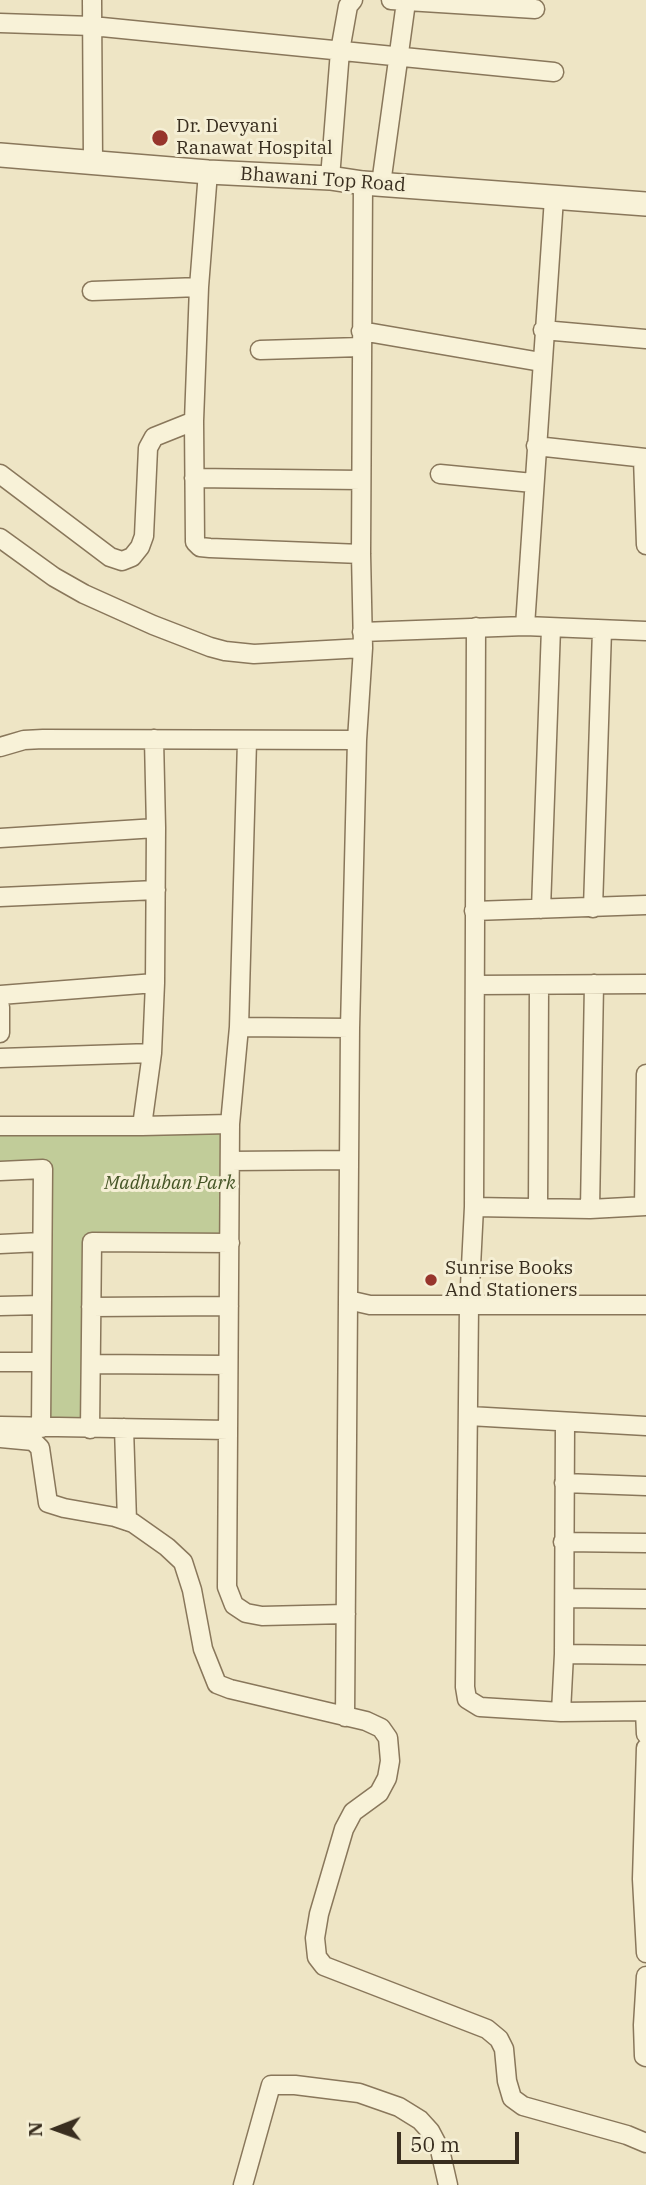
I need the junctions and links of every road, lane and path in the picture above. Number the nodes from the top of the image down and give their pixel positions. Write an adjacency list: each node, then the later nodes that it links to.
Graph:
1 (92, 0): 6 (street)
2 (353, 0): 7 (street)
3 (399, 1): 4 (street); 8 (street)
4 (534, 9)
5 (0, 23): 6 (street)
6 (92, 26): 7 (street); 11 (street)
7 (340, 51): 8 (street); 13 (street)
8 (398, 57): 9 (street); 14 (street)
9 (554, 72)
10 (0, 155): 11 (street, Bhawani Top Road)
11 (93, 161): 12 (street, Bhawani Top Road)
12 (208, 172): 13 (street, Bhawani Top Road); 17 (street)
13 (330, 177): 14 (street, Bhawani Top Road)
14 (372, 184): 15 (street, Bhawani Top Road); 20 (street)
15 (554, 198): 16 (street, Bhawani Top Road); 19 (street)
16 (646, 204)
17 (199, 287): 18 (street); 24 (street)
18 (92, 291)
19 (543, 330): 21 (street); 23 (street)
20 (361, 339): 22 (street); 23 (street); 30 (street)
21 (646, 339)
22 (260, 350)
23 (541, 362): 25 (street)
24 (194, 421): 27 (street); 29 (street)
25 (536, 446): 26 (street); 31 (street)
26 (645, 458): 33 (street)
27 (0, 474)
28 (440, 474): 31 (street)
29 (194, 478): 30 (street); 34 (street)
30 (361, 480): 34 (street)
31 (533, 483): 36 (street)
32 (2, 545): 40 (street)
33 (646, 545)
34 (361, 554): 40 (street)
35 (476, 626): 36 (street); 40 (street); 52 (street)
36 (525, 626): 37 (street)
37 (551, 628): 38 (street); 51 (street)
38 (602, 630): 39 (street); 50 (street)
39 (646, 631)
40 (363, 640): 42 (street)
41 (154, 739): 43 (street); 44 (street); 45 (street)
42 (357, 740): 43 (street); 61 (street)
43 (247, 741): 60 (street)
44 (0, 747)
45 (156, 828): 46 (street); 47 (street)
46 (0, 838)
47 (156, 890): 48 (street); 53 (street)
48 (0, 897)
49 (646, 905): 50 (street)
50 (593, 908): 51 (street)
51 (541, 909): 52 (street)
52 (474, 911): 56 (street)
53 (155, 983): 58 (street); 63 (street)
54 (594, 984): 55 (street); 57 (street); 75 (street)
55 (646, 984)
56 (476, 985): 57 (street); 73 (street)
57 (539, 986): 74 (street)
58 (0, 995)
59 (0, 1007): 62 (street)
60 (239, 1027): 61 (street); 66 (street)
61 (350, 1028): 69 (street)
62 (0, 1033)
63 (152, 1053): 64 (street); 68 (street)
64 (0, 1058)
65 (646, 1074): 72 (street)
66 (230, 1125): 68 (street); 70 (street)
67 (0, 1126): 68 (street)
68 (142, 1126)
69 (349, 1160): 70 (street); 79 (street)
70 (230, 1161): 77 (street)
71 (0, 1171): 76 (street)
72 (645, 1206): 75 (street)
73 (474, 1207): 74 (street); 84 (street)
74 (538, 1208): 75 (street)
75 (590, 1209)
76 (42, 1242): 78 (street); 80 (street)
77 (230, 1243): 83 (street); 85 (street)
78 (0, 1244)
79 (348, 1300): 84 (street); 106 (street)
80 (41, 1305): 82 (street); 87 (street)
81 (646, 1305): 84 (street)
82 (0, 1306)
83 (229, 1306): 85 (street); 89 (street)
84 (469, 1306): 90 (street)
85 (91, 1307): 88 (street)
86 (0, 1362): 87 (street)
87 (41, 1362): 94 (street)
88 (91, 1364): 89 (street); 96 (street)
89 (228, 1365): 97 (street)
90 (469, 1416): 91 (street); 110 (street)
91 (565, 1422): 93 (street); 99 (street)
92 (0, 1426): 94 (street)
93 (646, 1426)
94 (41, 1428): 96 (street)
95 (124, 1428): 96 (street); 97 (street); 101 (street)
96 (90, 1429)
97 (228, 1430): 106 (street)
98 (0, 1438): 101 (street)
99 (564, 1483): 100 (street); 102 (street)
100 (646, 1486)
101 (127, 1521): 111 (street)
102 (563, 1542): 103 (street); 104 (street)
103 (646, 1544)
104 (565, 1598): 105 (street); 107 (street)
105 (646, 1599)
106 (345, 1614): 111 (street)
107 (564, 1654): 108 (street); 110 (street)
108 (646, 1655)
109 (646, 1711): 110 (street); 112 (street)
110 (561, 1712)
111 (345, 1717): 120 (street)
112 (646, 1734)
113 (646, 1748): 114 (street)
114 (645, 1767): 115 (street)
115 (645, 1822): 116 (street)
116 (644, 1879): 117 (street)
117 (646, 1953)
118 (646, 1976): 119 (street)
119 (646, 2057)
120 (646, 2143)
121 (243, 2185): 122 (street)
122 (449, 2185)

